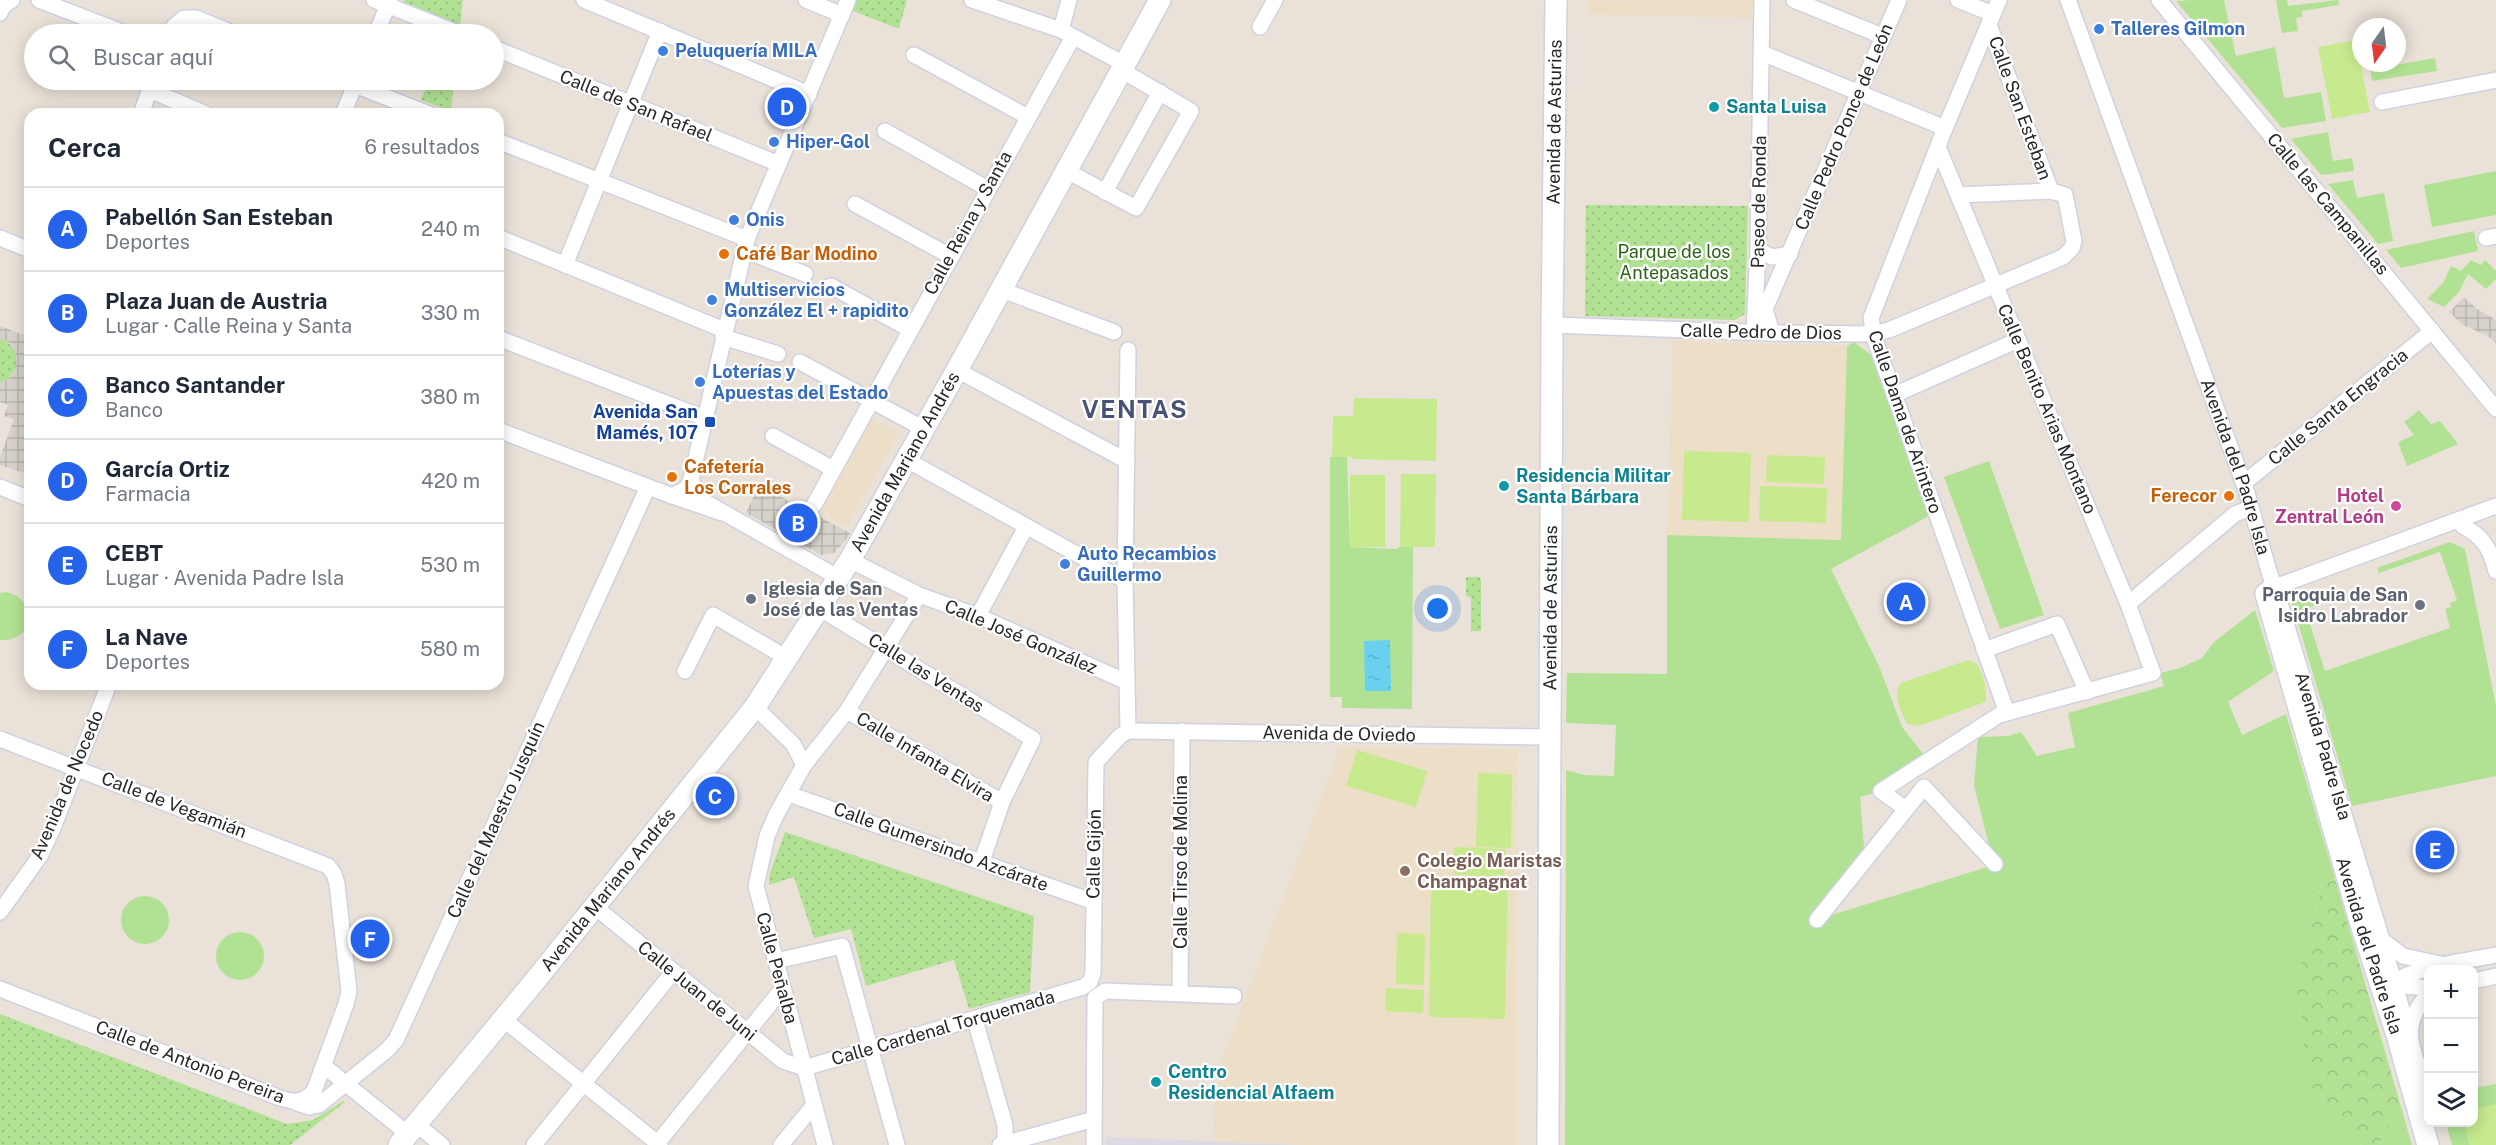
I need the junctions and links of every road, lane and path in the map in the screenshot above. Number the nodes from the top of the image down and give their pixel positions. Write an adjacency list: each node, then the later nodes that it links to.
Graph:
1 (12, 0): 18 (street)
2 (39, 0): 21 (street)
3 (584, 0): 27 (street)
4 (806, 0): 20 (street)
5 (848, 0): 20 (street)
6 (972, 0): 28 (street)
7 (1069, 0): 28 (street, Calle Reina y Santa)
8 (1160, 0): 33 (main road, Avenida Mariano Andrés)
9 (1275, 0): 26 (street)
10 (1554, 0): 74 (main road, Avenida de Asturias)
11 (1762, 0): 31 (street, Paseo de Ronda)
12 (1794, 0): 29 (street)
13 (1899, 0): 29 (street, Calle Pedro Ponce de León)
14 (1959, 0): 19 (street)
15 (2068, 0): 99 (street, Avenida del Padre Isla)
16 (2159, 0): 76 (street, Calle las Campanillas)
17 (384, 2): 24 (street); 25 (street)
18 (0, 13)
19 (1994, 13): 49 (street, Calle Dama de Arintero); 58 (street, Calle San Esteban)
20 (842, 15): 41 (street)
21 (101, 24)
22 (176, 24): 23 (street)
23 (211, 24)
24 (378, 24)
25 (436, 24)
26 (1260, 27)
27 (660, 31): 41 (street); 43 (street)
28 (1067, 33): 33 (street); 48 (street, Calle Reina y Santa)
29 (1882, 36): 40 (street, Calle Pedro Ponce de León)
30 (504, 52): 43 (street, Calle de San Rafael)
31 (1762, 53): 40 (street); 65 (street, Paseo de Ronda)
32 (914, 55): 48 (street)
33 (1123, 67): 39 (street); 54 (main road, Avenida Mariano Andrés)
34 (2496, 80): 42 (street)
35 (149, 90): 44 (street)
36 (160, 90): 45 (street)
37 (349, 90): 46 (street)
38 (372, 90): 47 (street)
39 (1160, 92): 57 (street); 57 (street)
40 (1858, 93): 49 (street); 66 (street, Calle Pedro Ponce de León)
41 (809, 94): 53 (street)
42 (2382, 102)
43 (630, 103): 53 (street, Calle de San Rafael); 55 (street)
44 (143, 108)
45 (195, 108)
46 (344, 108)
47 (415, 108)
48 (1028, 117): 56 (street, Calle Reina y Santa)
49 (1945, 128): 52 (street, Calle Dama de Arintero)
50 (885, 131): 56 (street)
51 (504, 143): 55 (street)
52 (1938, 147): 59 (street, Calle Benito Arias Montano); 81 (street, Calle Dama de Arintero)
53 (779, 164): 63 (street)
54 (1067, 171): 57 (street); 73 (main road, Avenida Mariano Andrés)
55 (598, 180): 63 (street); 69 (street)
56 (988, 189): 67 (street, Calle Reina y Santa)
57 (1105, 192)
58 (2058, 193): 59 (street); 68 (street, Calle San Esteban)
59 (1958, 195): 72 (street, Calle Benito Arias Montano)
60 (855, 204): 67 (street)
61 (0, 238): 64 (street)
62 (504, 240): 69 (street)
63 (746, 245): 70 (street); 80 (street)
64 (24, 248)
65 (1758, 249): 66 (street, Calle Pedro Ponce de León); 78 (street, Paseo de Ronda)
66 (1790, 254): 79 (street, Calle Pedro Ponce de León)
67 (950, 256): 75 (street, Calle Reina y Santa)
68 (2063, 257): 72 (street, Calle Pedro de Dios)
69 (565, 265): 80 (street)
70 (805, 274)
71 (831, 286): 75 (street)
72 (1996, 286): 81 (street, Calle Pedro de Dios); 83 (street, Calle Benito Arias Montano)
73 (1002, 290): 77 (street); 87 (main road, Avenida Mariano Andrés)
74 (1552, 325): 78 (street, Calle Pedro de Dios); 133 (main road, Avenida de Asturias)
75 (909, 329): 89 (street, Calle Reina y Santa)
76 (2432, 331): 90 (street, Calle las Campanillas); 99 (street, Calle Santa Engracia)
77 (1114, 332)
78 (1754, 332): 79 (street, Calle Pedro de Dios)
79 (1772, 333): 81 (street, Calle Pedro de Dios)
80 (724, 334): 85 (street); 91 (street)
81 (1873, 334): 88 (street, Calle Dama de Arintero)
82 (504, 340): 91 (street)
83 (2018, 340): 88 (street); 118 (street, Calle Benito Arias Montano)
84 (1128, 350): 96 (street)
85 (778, 354)
86 (800, 362): 89 (street)
87 (957, 370): 92 (main road, Avenida Mariano Andrés); 96 (street)
88 (1894, 395): 122 (street, Calle Dama de Arintero)
89 (871, 399): 92 (street); 97 (street, Calle Reina y Santa)
90 (2496, 408)
91 (704, 418): 98 (street)
92 (924, 429): 95 (main road, Avenida Mariano Andrés)
93 (504, 432): 101 (street)
94 (772, 436): 97 (street)
95 (907, 460): 110 (street); 112 (main road, Avenida Mariano Andrés)
96 (1126, 461): 115 (street)
97 (833, 469): 104 (street, Calle Reina y Santa)
98 (691, 479): 102 (street); 107 (street)
99 (2244, 483): 106 (street, Avenida del Padre Isla)
100 (0, 487): 103 (street)
101 (648, 487): 102 (street); 171 (street, Calle del Maestro Jusquín)
102 (672, 496): 107 (street)
103 (24, 497)
104 (814, 505)
105 (2496, 506): 108 (street)
106 (2252, 508): 116 (street, Avenida del Padre Isla); 118 (street)
107 (722, 513): 114 (street)
108 (2446, 525): 109 (street); 116 (street)
109 (2463, 526): 111 (street); 113 (street)
110 (1026, 527): 115 (street); 120 (street)
111 (2496, 534)
112 (850, 560): 114 (main road, Avenida Mariano Andrés); 117 (street, Calle José González)
113 (2496, 571)
114 (839, 578): 119 (main road, Avenida Mariano Andrés)
115 (1125, 581): 125 (street)
116 (2275, 586): 147 (main road, Avenida del Padre Isla); 148 (street, Avenida Padre Isla)
117 (919, 595): 120 (street, Calle José González); 121 (street, Calle Peñalba)
118 (2128, 604): 127 (street, Calle Benito Arias Montano)
119 (819, 608): 121 (street, Calle las Ventas); 123 (main road, Avenida Mariano Andrés)
120 (978, 616): 125 (street, Calle José González)
121 (888, 649): 129 (street, Calle Peñalba); 138 (street, Calle las Ventas)
122 (1984, 650): 127 (street); 130 (street, Calle Dama de Arintero)
123 (787, 658): 124 (street); 128 (main road, Avenida Mariano Andrés)
124 (685, 671)
125 (1127, 682): 131 (street)
126 (107, 690): 136 (street, Avenida de Nocedo)
127 (2087, 692): 130 (street)
128 (755, 706): 135 (street); 144 (main road, Avenida Mariano Andrés)
129 (848, 711): 135 (street, Calle Peñalba); 138 (street, Calle Infanta Elvira)
130 (2007, 712): 139 (street)
131 (1128, 730): 132 (street, Avenida de Oviedo); 143 (street, Calle Gijón)
132 (1182, 731): 133 (street, Avenida de Oviedo); 161 (street, Calle Tirso de Molina)
133 (1550, 737): 186 (main road, Avenida de Asturias)
134 (0, 739): 136 (street, Calle de Vegamián)
135 (804, 765): 137 (street, Calle Peñalba)
136 (76, 768): 142 (street, Calle de Vegamián); 145 (street, Avenida de Nocedo)
137 (789, 794): 140 (street, Calle Gumersindo Azcárate); 150 (street, Calle Peñalba)
138 (1002, 802): 140 (street)
139 (1906, 809): 141 (street); 146 (street)
140 (982, 861): 143 (street, Calle Gumersindo Azcárate)
141 (1995, 864)
142 (337, 884): 169 (street, Calle de Antonio Pereira)
143 (1094, 902): 157 (street, Calle Gijón)
144 (594, 906): 153 (street, Calle Juan de Juni); 164 (main road, Avenida Mariano Andrés)
145 (0, 912)
146 (1817, 920)
147 (2360, 921): 156 (street); 167 (main road, Avenida del Padre Isla)
148 (2385, 943): 151 (street); 156 (street, Avenida Padre Isla)
149 (2496, 955): 151 (street)
150 (776, 961): 159 (street, Calle Peñalba); 168 (street)
151 (2445, 965)
152 (2424, 971): 156 (street)
153 (674, 972): 166 (street, Calle Juan de Juni); 172 (street)
154 (2496, 976): 155 (street)
155 (2478, 980)
156 (2394, 983): 158 (street); 167 (street, Avenida Padre Isla)
157 (1083, 987): 165 (street, Calle Cardenal Torquemada)
158 (2424, 987)
159 (783, 988): 166 (street); 170 (street, Calle Peñalba)
160 (0, 989): 173 (street, Calle de Antonio Pereira)
161 (1180, 993): 162 (street); 175 (street)
162 (1234, 996)
163 (2424, 999): 167 (street)
164 (503, 1019): 172 (street); 176 (main road, Avenida Mariano Andrés)
165 (975, 1020): 168 (street, Calle Cardenal Torquemada); 184 (street)
166 (747, 1032): 170 (street, Calle Juan de Juni); 179 (street)
167 (2403, 1035): 177 (main road, Avenida del Padre Isla)
168 (870, 1050): 170 (street, Calle Cardenal Torquemada); 183 (street)
169 (324, 1066): 171 (street); 173 (street, Calle de Antonio Pereira)
170 (804, 1068): 174 (street, Calle Peñalba)
171 (347, 1083): 173 (street, Calle del Maestro Jusquín); 176 (street)
172 (585, 1084): 179 (street); 180 (street)
173 (297, 1102)
174 (814, 1105): 181 (street); 182 (street, Calle Peñalba)
175 (1094, 1119): 184 (street); 185 (street)
176 (408, 1137): 178 (street)
177 (2426, 1137)
178 (439, 1144)
179 (658, 1144)
180 (534, 1145)
181 (781, 1145)
182 (825, 1145)
183 (897, 1145)
184 (1003, 1145)
185 (1094, 1145)
186 (1548, 1145)

